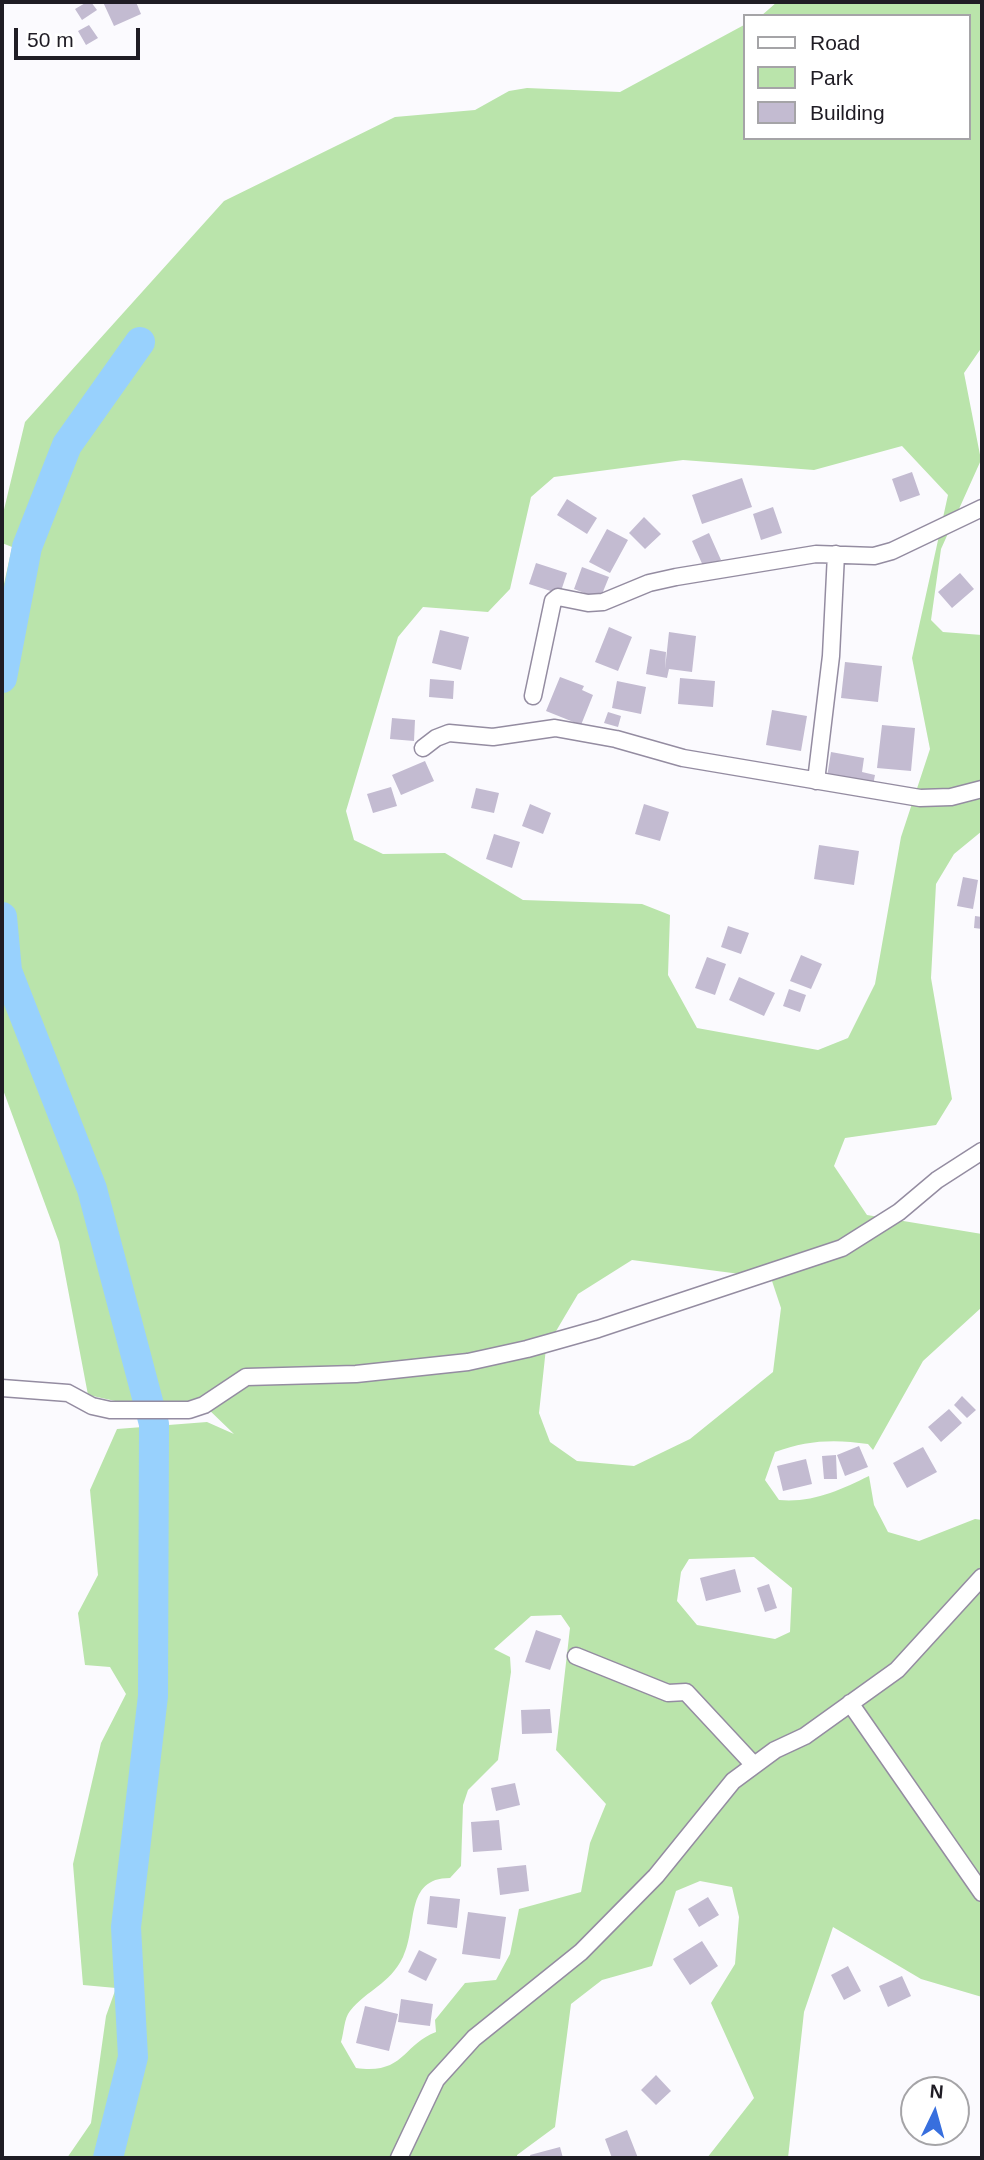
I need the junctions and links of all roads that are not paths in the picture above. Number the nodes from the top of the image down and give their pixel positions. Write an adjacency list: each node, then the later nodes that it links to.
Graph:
1 (982, 508): 2 (street)
2 (836, 554): 3 (street); 5 (street)
3 (533, 696)
4 (423, 748): 5 (street)
5 (816, 781): 6 (street)
6 (982, 789)
7 (982, 1151): 8 (street)
8 (2, 1388)
9 (982, 1577): 11 (street)
10 (576, 1656): 12 (street)
11 (850, 1703): 12 (street); 13 (street)
12 (754, 1764): 14 (street)
13 (982, 1892)
14 (399, 2158)

